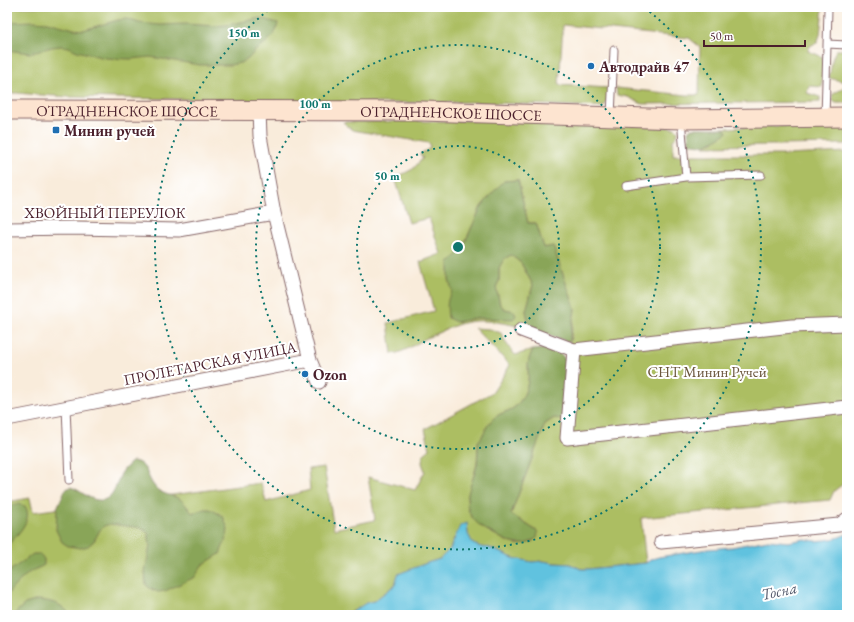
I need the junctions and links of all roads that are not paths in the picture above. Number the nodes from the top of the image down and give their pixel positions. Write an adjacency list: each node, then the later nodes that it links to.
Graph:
1 (828, 10): 2 (lane)
2 (827, 44): 3 (lane); 9 (lane)
3 (847, 45)
4 (614, 50): 8 (lane)
5 (7, 110): 6 (main road, ОТРАДНЕНСКОЕ ШОССЕ)
6 (259, 111): 8 (main road, ОТРАДНЕНСКОЕ ШОССЕ); 14 (street, ПРОЛЕТАРСКАЯ УЛИЦА)
7 (847, 117): 9 (main road, ОТРАДНЕНСКОЕ ШОССЕ)
8 (611, 118): 10 (main road, ОТРАДНЕНСКОЕ ШОССЕ)
9 (825, 118): 10 (main road, ОТРАДНЕНСКОЕ ШОССЕ)
10 (681, 119): 12 (lane)
11 (761, 175): 12 (lane)
12 (686, 177): 13 (lane)
13 (626, 186)
14 (274, 213): 15 (street, ХВОЙНЫЙ ПЕРЕУЛОК); 19 (street, ПРОЛЕТАРСКАЯ УЛИЦА)
15 (7, 229)
16 (847, 324): 18 (street)
17 (521, 330): 18 (street)
18 (574, 350): 21 (street)
19 (310, 360): 20 (street); 22 (street, ПРОЛЕТАРСКАЯ УЛИЦА)
20 (319, 382)
21 (847, 407)
22 (66, 408): 23 (street, ПРОЛЕТАРСКАЯ УЛИЦА); 24 (lane)
23 (7, 420)
24 (69, 480)
25 (847, 519): 26 (street)
26 (661, 542)

